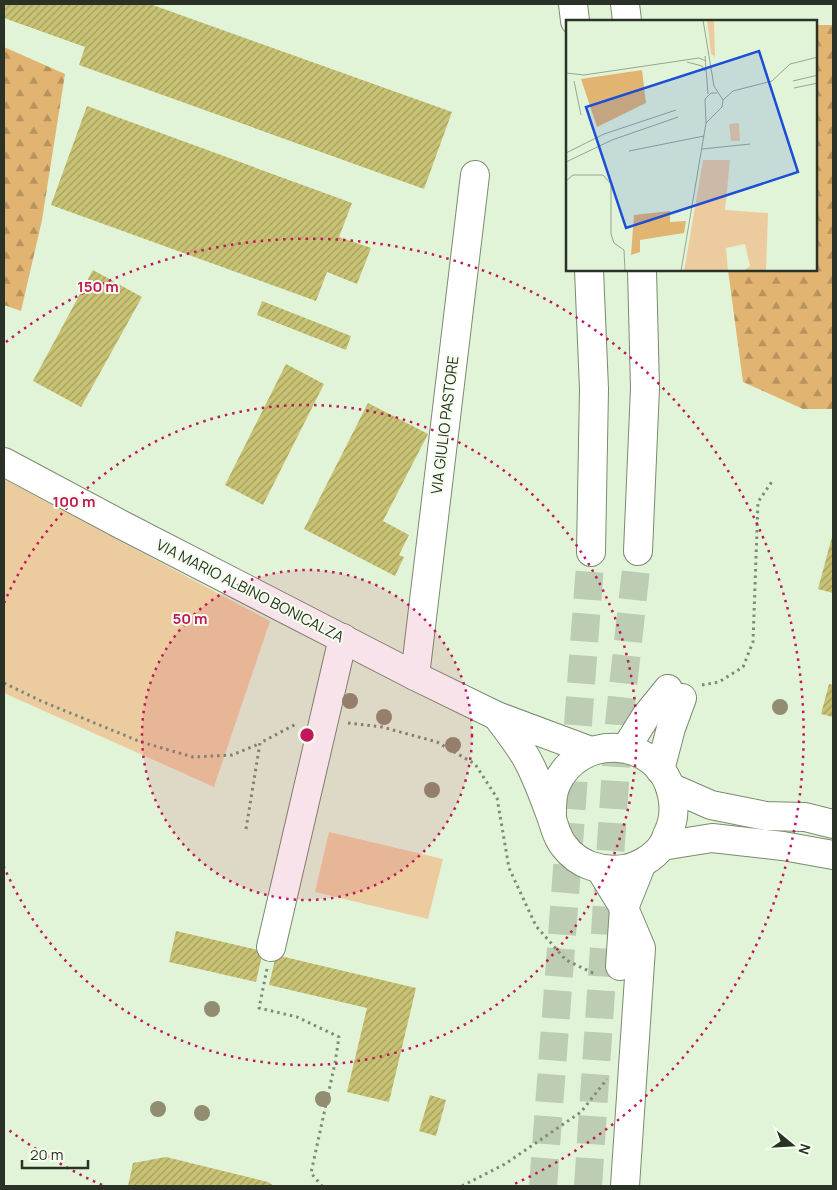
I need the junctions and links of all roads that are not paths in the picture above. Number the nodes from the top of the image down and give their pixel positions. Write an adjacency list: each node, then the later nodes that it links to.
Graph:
1 (573, 4): 3 (main road)
2 (625, 4): 4 (main road)
3 (574, 20)
4 (627, 20)
5 (475, 175): 12 (main road, VIA GIULIO PASTORE)
6 (589, 271): 10 (main road)
7 (642, 271): 9 (main road)
8 (4, 462): 11 (main road, VIA MARIO ALBINO BONICALZA)
9 (638, 551)
10 (591, 552)
11 (342, 638): 12 (main road, VIA MARIO ALBINO BONICALZA); 27 (main road)
12 (415, 676): 13 (main road, VIA MARIO ALBINO BONICALZA)
13 (497, 716): 15 (main road, VIA MARIO ALBINO BONICALZA); 19 (main road, VIA MARIO ALBINO BONICALZA)
14 (626, 748): 15 (main road, VIA MARIO ALBINO BONICALZA); 16 (main road, VIA MARIO ALBINO BONICALZA); 16 (main road)
15 (591, 751): 19 (main road, VIA MARIO ALBINO BONICALZA)
16 (665, 779): 18 (main road, VIA MARIO ALBINO BONICALZA); 23 (main road)
17 (833, 814): 18 (main road)
18 (805, 817): 20 (main road, VIA MARIO ALBINO BONICALZA)
19 (552, 819): 25 (main road, VIA MARIO ALBINO BONICALZA)
20 (833, 824)
21 (833, 841): 22 (main road)
22 (783, 846): 23 (main road, VIA MARIO ALBINO BONICALZA); 24 (main road, VIA MARIO ALBINO BONICALZA)
23 (652, 854): 25 (main road, VIA MARIO ALBINO BONICALZA); 26 (main road)
24 (833, 855)
25 (600, 869): 26 (main road)
26 (624, 908): 28 (main road); 29 (main road)
27 (271, 947)
28 (620, 966)
29 (625, 1186)

